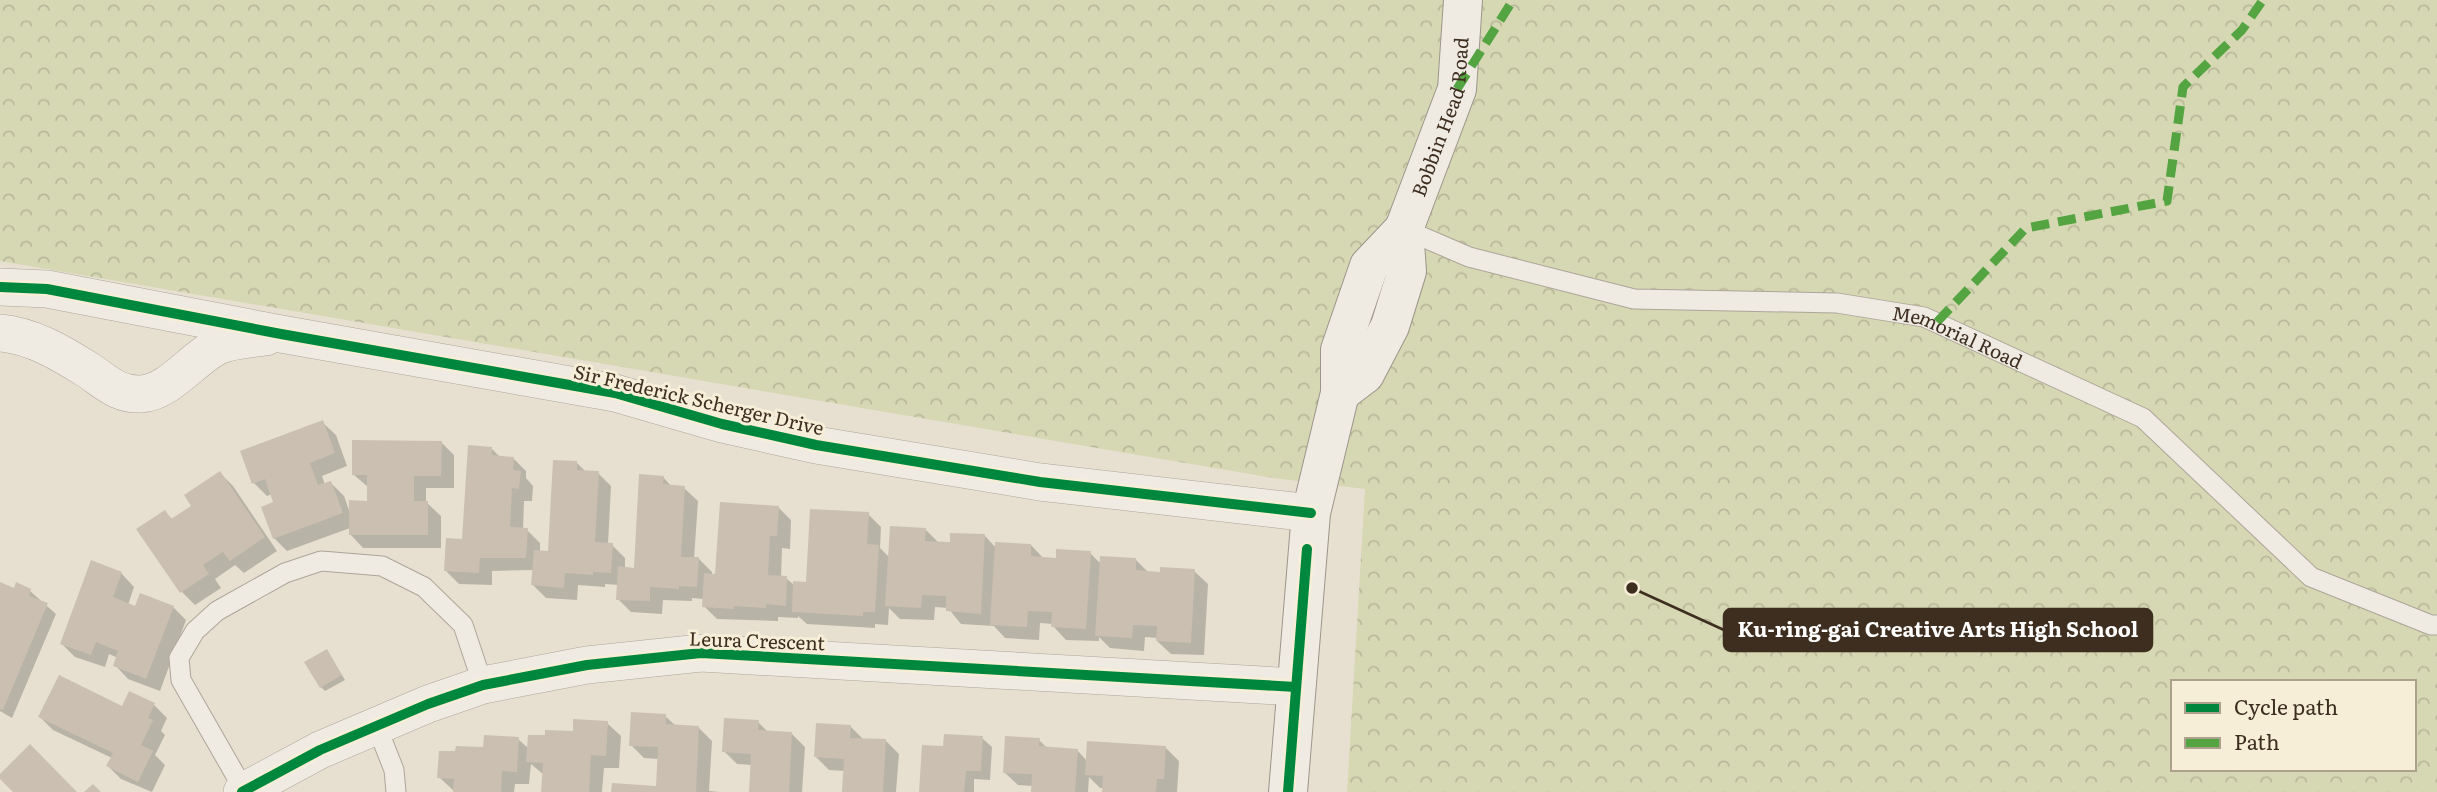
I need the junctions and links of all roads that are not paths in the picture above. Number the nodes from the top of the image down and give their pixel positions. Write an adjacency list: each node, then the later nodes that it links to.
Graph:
1 (1463, 0): 2 (main road, Bobbin Head Road)
2 (1405, 229): 6 (main road, Bobbin Head Road); 7 (lane, Memorial Road)
3 (0, 287): 5 (street, Sir Frederick Scherger Drive)
4 (0, 333): 5 (street, Sir Frederick Scherger Drive)
5 (281, 334): 6 (street, Sir Frederick Scherger Drive)
6 (1311, 513): 9 (main road, Bobbin Head Road)
7 (2437, 625)
8 (484, 685): 9 (street, Leura Crescent); 10 (street, Leura Crescent); 11 (lane, Leura Crescent)
9 (1296, 687): 13 (main road, Bobbin Head Road)
10 (377, 727): 11 (street, Leura Crescent); 12 (lane)
11 (243, 791)
12 (396, 792)
13 (1289, 792)

